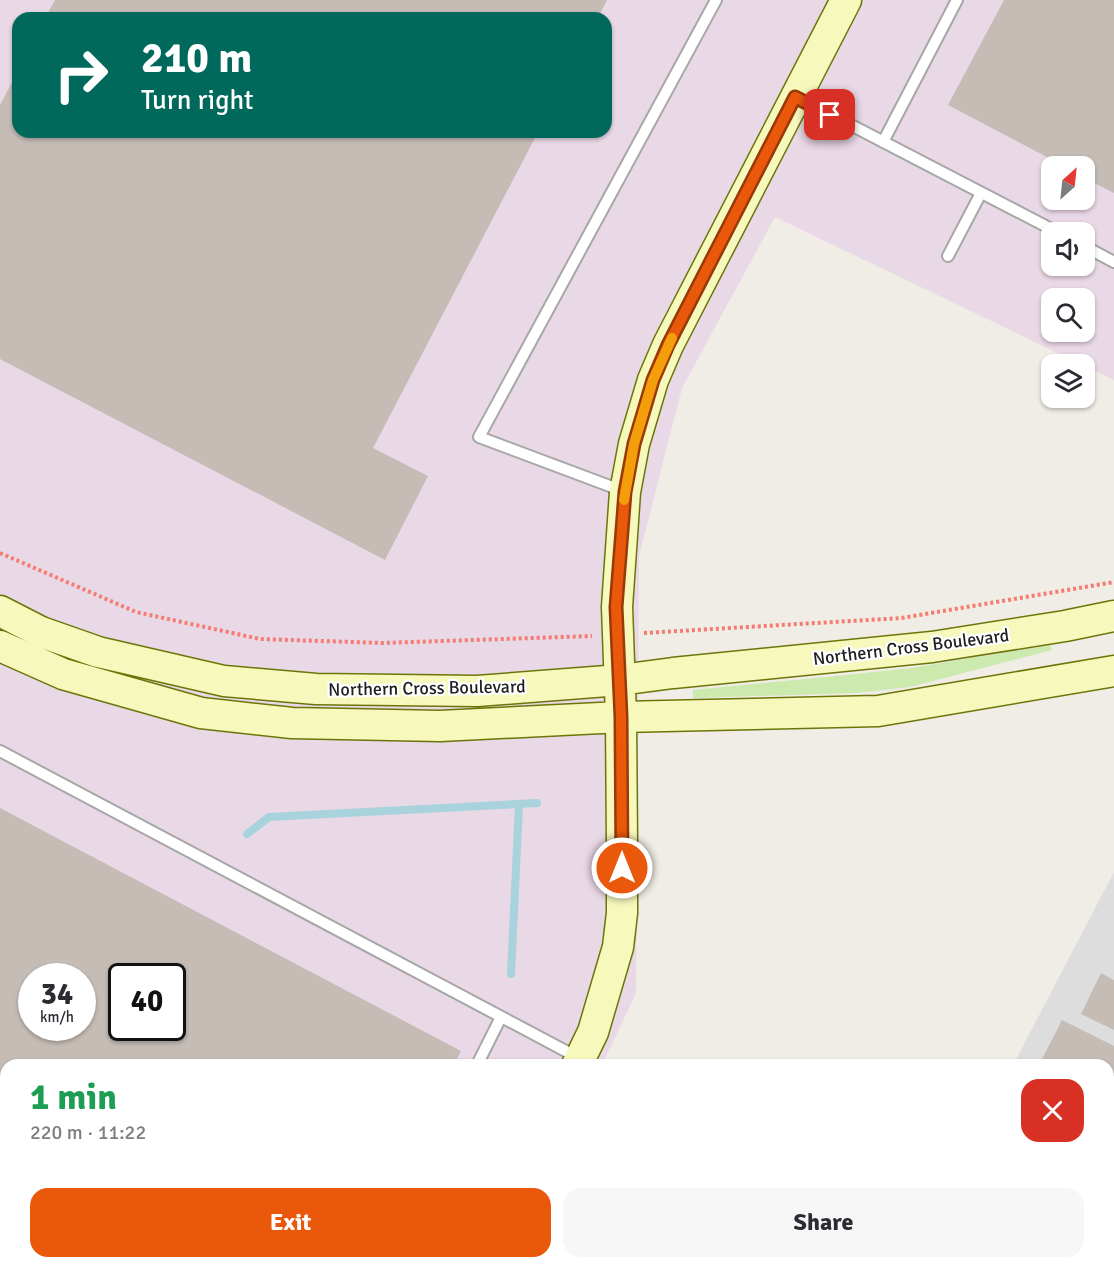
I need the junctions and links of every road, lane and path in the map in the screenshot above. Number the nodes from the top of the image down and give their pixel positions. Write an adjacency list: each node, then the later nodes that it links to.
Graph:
1 (716, 0): 11 (lane)
2 (846, 0): 4 (street)
3 (957, 0): 5 (lane)
4 (795, 97): 5 (lane); 11 (street)
5 (883, 142): 6 (lane)
6 (981, 193): 7 (lane); 9 (lane)
7 (1041, 223)
8 (1095, 252): 10 (lane)
9 (948, 256)
10 (1114, 261)
11 (625, 492): 20 (street)
12 (0, 553): 17 (path)
13 (1114, 582): 16 (path)
14 (0, 611): 20 (street, Northern Cross Boulevard)
15 (1114, 616): 20 (street, Northern Cross Boulevard)
16 (656, 633)
17 (568, 636)
18 (0, 646): 21 (street, Northern Cross Boulevard)
19 (1114, 671): 21 (street, Northern Cross Boulevard)
20 (620, 680): 21 (street)
21 (621, 717): 26 (street)
22 (0, 751): 23 (lane)
23 (501, 1017): 24 (lane); 25 (lane)
24 (480, 1059)
25 (574, 1059)
26 (580, 1059)

